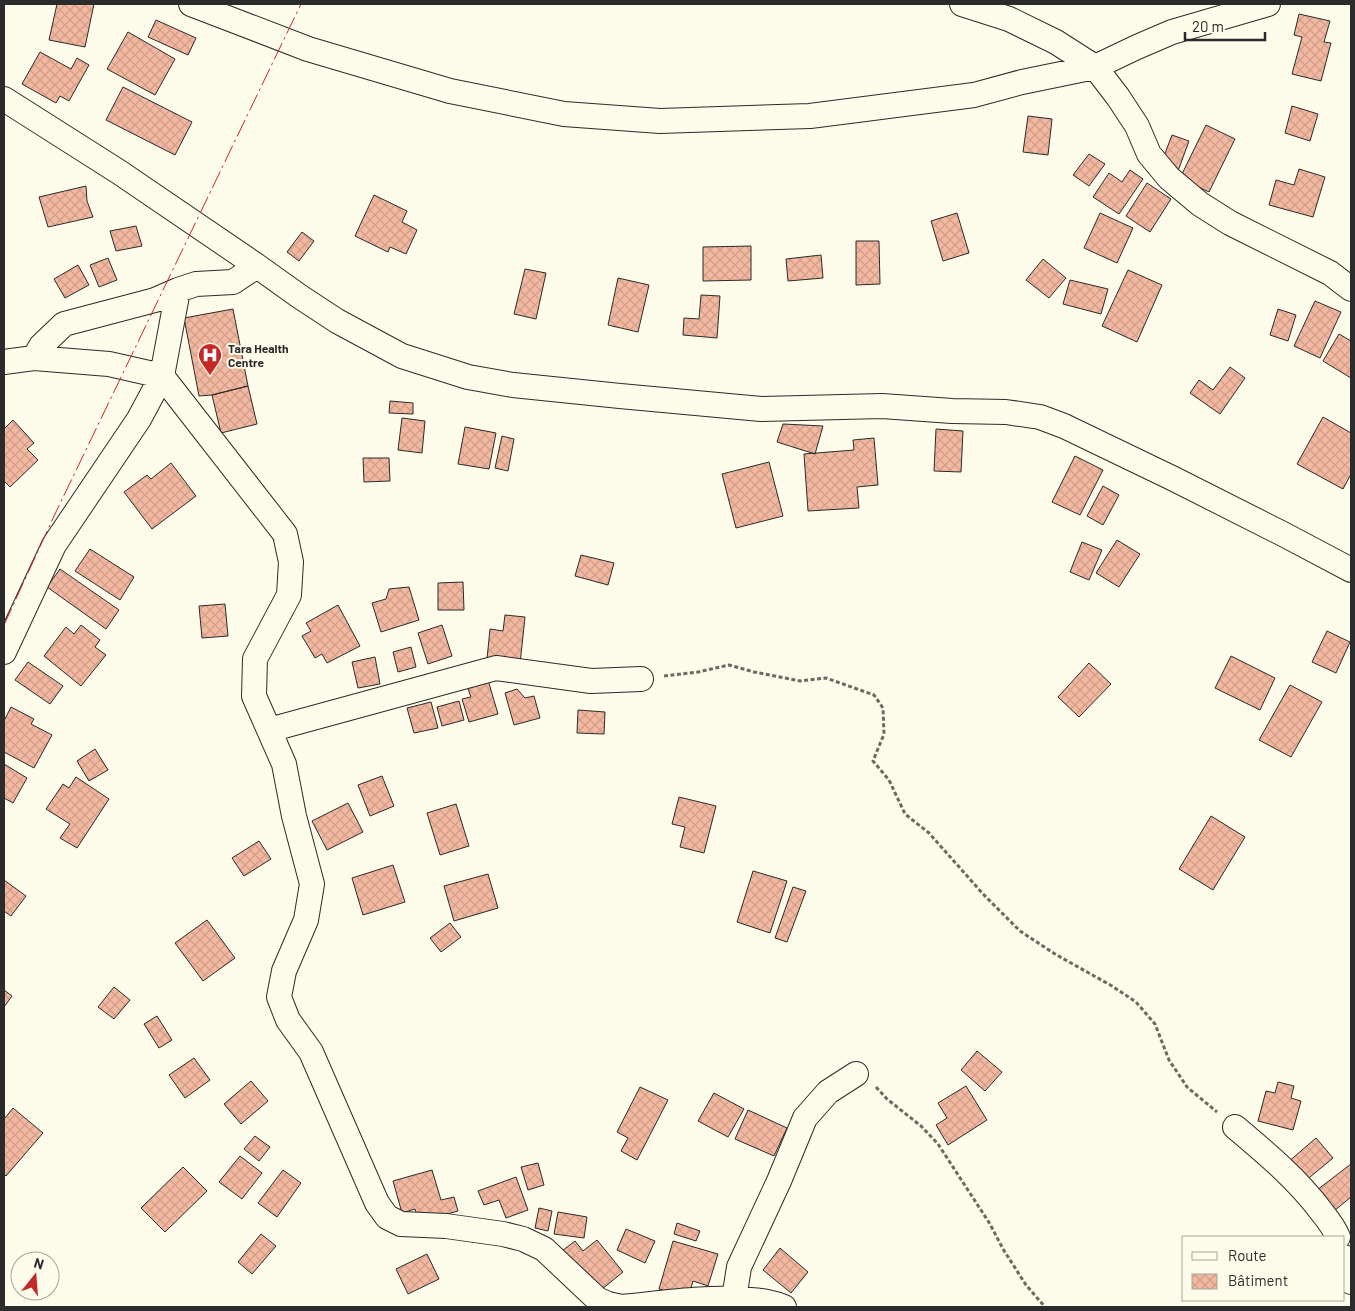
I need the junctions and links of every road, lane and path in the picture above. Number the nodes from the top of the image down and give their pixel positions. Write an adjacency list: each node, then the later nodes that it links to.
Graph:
1 (191, 4): 4 (street)
2 (962, 4): 4 (street)
3 (1268, 4): 4 (street)
4 (1095, 67): 7 (street)
5 (4, 99): 6 (street)
6 (257, 266): 8 (street); 12 (street)
7 (1351, 289)
8 (178, 290): 9 (street); 11 (street)
9 (34, 358): 10 (street); 11 (street)
10 (4, 362)
11 (162, 376): 13 (street); 15 (street)
12 (1351, 570)
13 (4, 652)
14 (641, 679): 15 (street); 17 (path)
15 (269, 730): 22 (street)
16 (856, 1074): 21 (street); 24 (path)
17 (1235, 1127): 18 (street)
18 (1338, 1236)
19 (1345, 1261): 20 (street)
20 (1351, 1282)
21 (734, 1298): 22 (street); 23 (street)
22 (621, 1307)
23 (784, 1307)
24 (1045, 1307)

